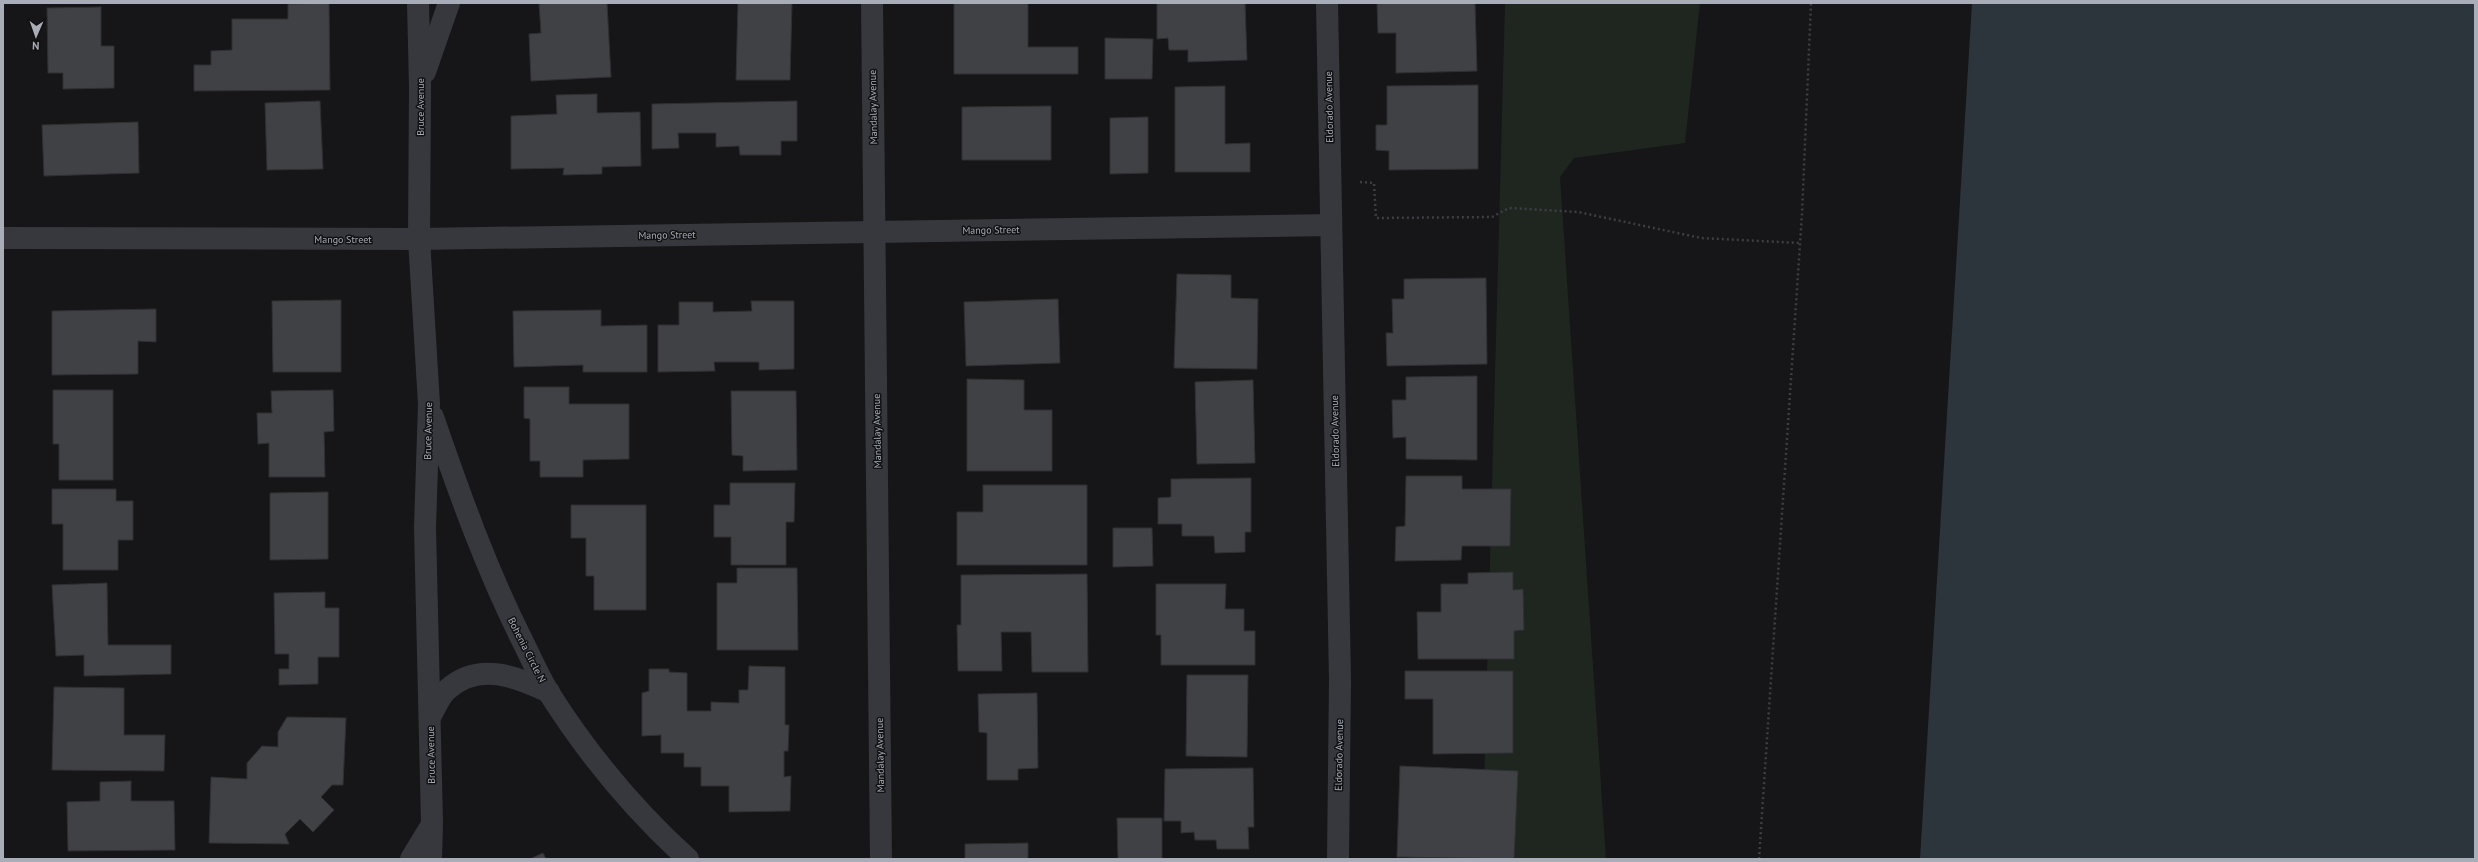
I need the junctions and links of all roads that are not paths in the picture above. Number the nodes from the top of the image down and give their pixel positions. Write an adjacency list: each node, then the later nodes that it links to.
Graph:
1 (418, 3): 5 (street, Bruce Avenue)
2 (449, 3): 5 (street)
3 (872, 3): 7 (street, Mandalay Avenue)
4 (1327, 3): 6 (street, Eldorado Avenue)
5 (420, 87): 9 (street, Bruce Avenue)
6 (1331, 225): 7 (street, Mango Street); 18 (street, Eldorado Avenue)
7 (875, 231): 9 (street, Mango Street); 17 (street, Mandalay Avenue)
8 (3, 238): 9 (street, Mango Street)
9 (419, 239): 10 (street, Bruce Avenue)
10 (429, 404): 11 (street, Bohenia Circle N); 12 (street, Bruce Avenue)
11 (548, 692): 12 (street); 16 (street, Bohenia Circle N)
12 (430, 717): 13 (street, Bruce Avenue)
13 (432, 823): 14 (street); 15 (street, Bruce Avenue)
14 (411, 859)
15 (431, 859)
16 (688, 859)
17 (881, 859)
18 (1338, 859)

